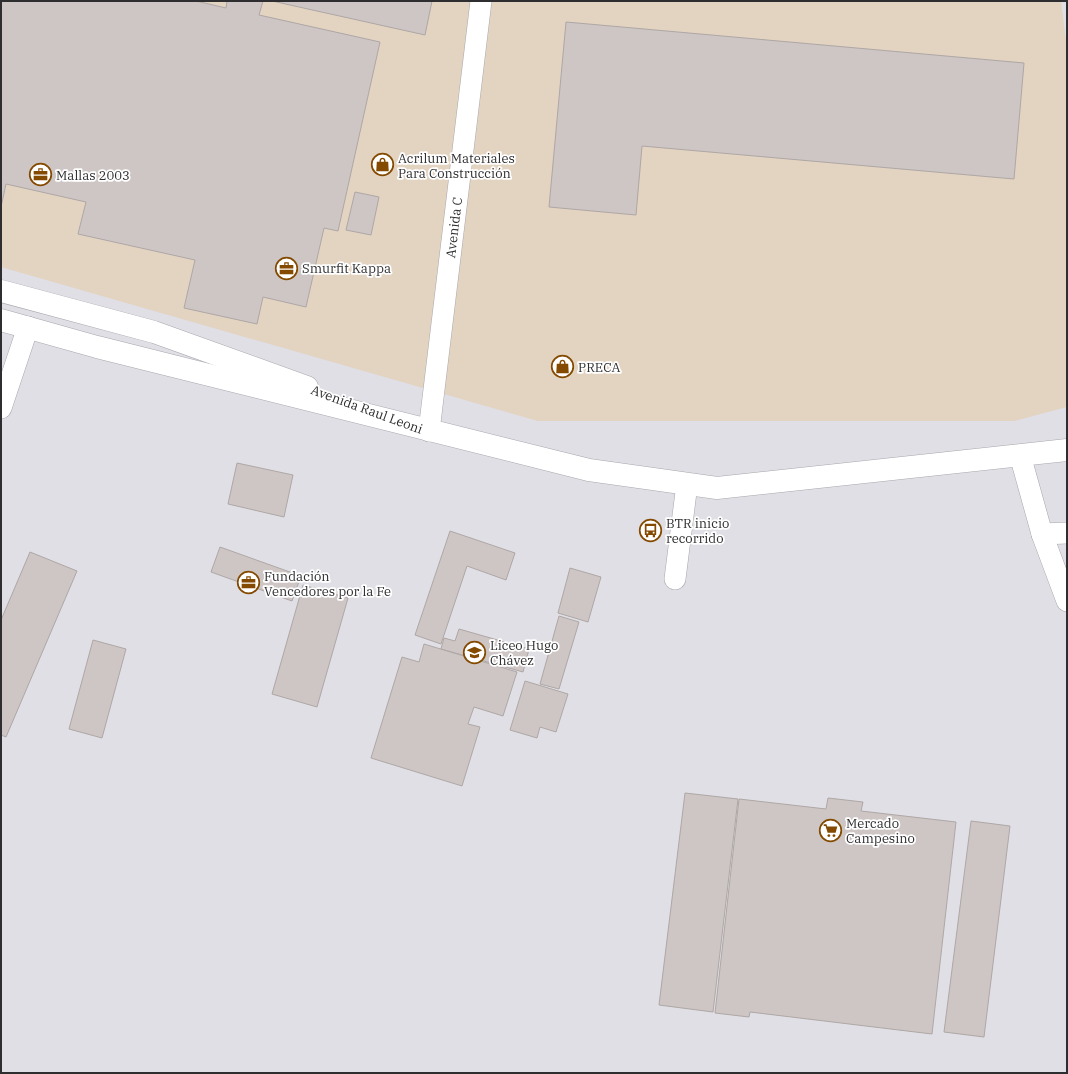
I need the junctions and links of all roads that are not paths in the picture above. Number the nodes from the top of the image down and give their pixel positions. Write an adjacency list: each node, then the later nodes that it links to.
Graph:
1 (481, 1): 6 (street, Avenida C)
2 (1, 291): 6 (main road, Avenida Raul Leoni)
3 (1, 320): 4 (main road, Avenida Raul Leoni)
4 (28, 327): 5 (street); 6 (main road, Avenida Raul Leoni)
5 (1, 408)
6 (429, 431): 9 (main road)
7 (1067, 450): 8 (main road)
8 (1020, 455): 9 (main road); 11 (street)
9 (687, 484): 12 (street)
10 (1067, 533): 11 (street)
11 (1042, 534): 13 (street)
12 (675, 579)
13 (1067, 601)

